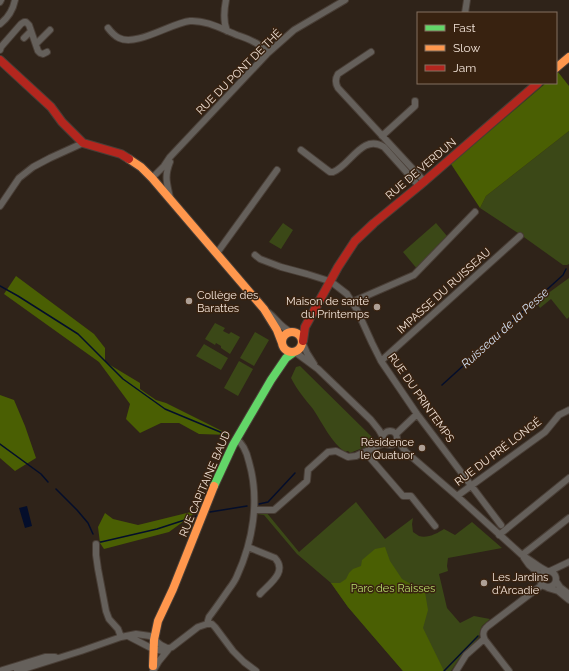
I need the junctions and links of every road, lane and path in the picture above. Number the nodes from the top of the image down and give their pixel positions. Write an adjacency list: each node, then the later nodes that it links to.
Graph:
1 (14, 0): 6 (street)
2 (226, 0): 10 (street)
3 (345, 0): 16 (street, RUE DU PONT DE THÉ)
4 (467, 0): 5 (street)
5 (465, 12)
6 (0, 24)
7 (108, 28): 10 (street)
8 (50, 30): 12 (street)
9 (31, 31): 11 (street); 12 (street); 13 (street)
10 (227, 31): 16 (street)
11 (24, 38)
12 (36, 44): 14 (street)
13 (0, 50)
14 (47, 52)
15 (371, 52): 22 (street)
16 (268, 53): 25 (street, RUE DU PONT DE THÉ)
17 (569, 57): 19 (main road)
18 (0, 60): 23 (main road)
19 (557, 67)
20 (537, 84): 31 (main road, RUE DE VERDUN)
21 (415, 101): 22 (street)
22 (382, 136): 31 (street)
23 (83, 143): 27 (main road); 33 (street)
24 (301, 150): 31 (street)
25 (174, 153): 28 (street, RUE DU PONT DE THÉ); 29 (street, RUE DU PONT DE THÉ)
26 (277, 170): 36 (street)
27 (145, 171): 28 (street); 30 (main road)
28 (159, 171): 30 (street, RUE DU PONT DE THÉ)
29 (166, 174): 30 (street); 32 (street, RUE DU PONT DE THÉ)
30 (152, 178): 32 (main road)
31 (422, 184): 38 (main road, RUE DE VERDUN)
32 (170, 199): 36 (main road)
33 (0, 206)
34 (475, 212): 39 (street)
35 (520, 236): 45 (street, IMPASSE DU RUISSEAU)
36 (217, 253): 40 (main road)
37 (254, 255): 38 (street, RUE DU PRINTEMPS)
38 (329, 282): 39 (street, RUE DU PRINTEMPS); 41 (main road, RUE DE VERDUN); 42 (main road, RUE DE VERDUN)
39 (352, 302): 45 (street, RUE DU PRINTEMPS)
40 (264, 309): 41 (street); 43 (main road)
41 (293, 332): 42 (main road); 43 (main road)
42 (303, 342): 44 (main road); 46 (street)
43 (282, 344): 44 (main road); 47 (main road, RUE CAPITAINE BAUD)
44 (294, 353): 46 (street); 47 (main road, RUE CAPITAINE BAUD)
45 (381, 361): 49 (street, RUE DU PRINTEMPS)
46 (318, 369): 50 (street)
47 (270, 380): 52 (main road, RUE CAPITAINE BAUD)
48 (569, 410): 57 (street, RUE DU PRÉ LONGÉ)
49 (417, 414): 51 (street); 57 (street, RUE DU PRINTEMPS)
50 (385, 437): 51 (street); 53 (street); 54 (street)
51 (397, 437): 53 (street); 55 (street)
52 (236, 439): 59 (street); 76 (main road, RUE CAPITAINE BAUD)
53 (391, 446): 55 (street)
54 (365, 452): 59 (street); 62 (street)
55 (406, 452): 58 (street)
56 (569, 478): 63 (street)
57 (472, 485): 58 (street, RUE DU PRÉ LONGÉ); 61 (street, RUE DU PRINTEMPS)
58 (457, 496): 63 (street)
59 (254, 512): 65 (street)
60 (569, 518): 66 (street)
61 (501, 524)
62 (435, 526)
63 (500, 535): 66 (street)
64 (96, 544): 75 (street)
65 (248, 547): 71 (street); 74 (street)
66 (522, 555): 68 (street); 70 (street)
67 (568, 563): 68 (street); 69 (street)
68 (548, 571): 69 (street); 70 (street)
69 (556, 580): 70 (street); 72 (street)
70 (542, 584): 73 (street); 77 (street)
71 (260, 594)
72 (569, 594)
73 (569, 600)
74 (207, 624): 78 (street); 84 (street)
75 (125, 636): 76 (street); 79 (street); 80 (street)
76 (155, 639): 78 (street); 79 (main road, RUE CAPITAINE BAUD)
77 (484, 639): 85 (street); 86 (street)
78 (169, 649): 79 (street); 81 (street)
79 (154, 650): 81 (main road, RUE CAPITAINE BAUD)
80 (63, 656): 82 (street); 83 (street)
81 (153, 669)
82 (0, 670)
83 (17, 671)
84 (256, 671)
85 (456, 671)
86 (509, 671)

